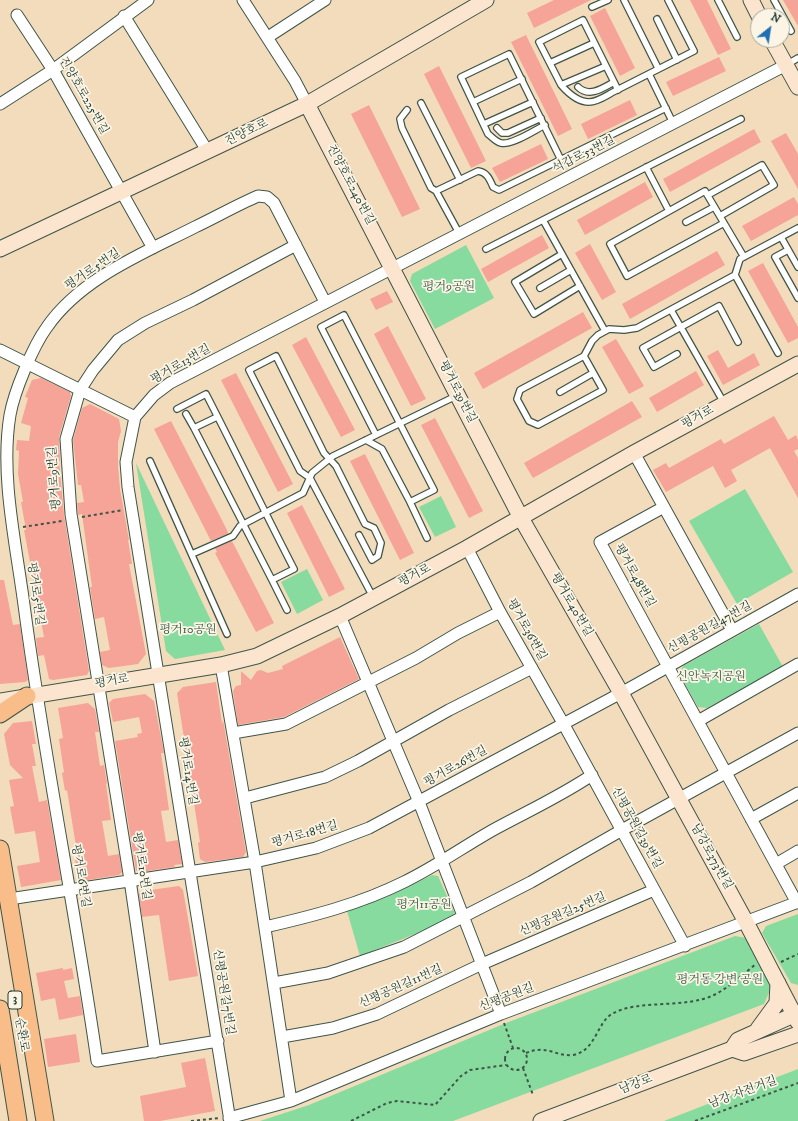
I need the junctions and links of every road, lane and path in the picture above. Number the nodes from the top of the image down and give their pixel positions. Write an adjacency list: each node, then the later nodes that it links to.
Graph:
1 (148, 0): 12 (street)
2 (242, 0): 16 (street)
3 (325, 0): 16 (street)
4 (486, 0): 36 (street, 진양호로)
5 (608, 0): 10 (lane)
6 (624, 0): 23 (lane)
7 (668, 0): 19 (lane)
8 (718, 0): 15 (lane)
9 (774, 0): 14 (lane)
10 (592, 7)
11 (17, 15): 24 (street, 진양호로225번길)
12 (124, 16): 24 (street); 45 (street)
13 (657, 19): 19 (lane)
14 (791, 31)
15 (737, 37)
16 (268, 38): 36 (street)
17 (594, 43): 21 (lane); 21 (lane); 22 (lane)
18 (779, 48): 20 (street)
19 (677, 60): 23 (lane)
20 (792, 62): 30 (street); 41 (street, 석갑로53번길)
21 (550, 63): 28 (lane)
22 (606, 66): 27 (lane); 28 (lane)
23 (658, 68): 25 (lane)
24 (53, 70): 35 (street); 49 (street, 진양호로225번길)
25 (649, 74): 31 (lane); 37 (lane)
26 (522, 79): 32 (lane); 32 (lane); 33 (lane)
27 (614, 82): 29 (lane); 31 (lane)
28 (561, 85): 31 (lane)
29 (578, 87)
30 (798, 87)
31 (618, 90)
32 (474, 102): 42 (lane)
33 (533, 102): 39 (lane); 42 (lane)
34 (421, 103): 48 (lane)
35 (0, 104)
36 (307, 104): 45 (street, 진양호로); 68 (street, 진양호로240번길)
37 (666, 108): 41 (lane); 46 (lane)
38 (407, 110): 50 (lane)
39 (541, 118): 43 (lane); 44 (lane)
40 (741, 119): 47 (lane)
41 (673, 123): 59 (street, 석갑로53번길)
42 (484, 124): 43 (lane)
43 (545, 125): 46 (lane)
44 (497, 128)
45 (208, 152): 49 (street, 진양호로)
46 (561, 160): 48 (lane)
47 (646, 167): 53 (lane); 55 (lane)
48 (460, 180): 50 (lane)
49 (122, 192): 62 (street, 진양호로225번길); 63 (street, 진양호로)
50 (436, 192): 59 (lane)
51 (708, 195): 52 (lane); 53 (lane); 54 (lane)
52 (714, 207): 54 (lane); 56 (lane)
53 (670, 211): 57 (lane)
54 (720, 216): 57 (lane)
55 (543, 220): 64 (lane); 66 (lane)
56 (686, 222)
57 (724, 223): 67 (lane)
58 (798, 228): 60 (lane)
59 (459, 234): 68 (street, 석갑로53번길)
60 (781, 237): 65 (lane); 67 (lane)
61 (296, 245): 62 (street, 평거로5번길); 75 (street); 87 (street, 평거로9번길)
62 (153, 248): 84 (street, 평거로5번길)
63 (0, 249)
64 (486, 249)
65 (788, 250): 69 (lane); 74 (lane)
66 (562, 254): 70 (lane); 72 (lane)
67 (744, 257): 71 (lane)
68 (393, 267): 75 (street, 평거로13번길); 89 (street, 평거로39번길)
69 (798, 267)
70 (571, 270): 72 (lane); 73 (lane)
71 (734, 275): 76 (lane); 81 (lane)
72 (580, 286): 78 (lane)
73 (540, 288)
74 (798, 298)
75 (325, 302): 94 (street, 평거로13번길)
76 (671, 310): 77 (lane); 78 (lane)
77 (681, 327): 79 (lane); 82 (lane); 90 (lane)
78 (605, 331): 83 (lane)
79 (738, 342)
80 (0, 350): 84 (street)
81 (778, 353)
82 (677, 354)
83 (584, 356): 86 (lane); 86 (lane)
84 (27, 364): 87 (street); 128 (street, 평거로5번길)
85 (798, 364): 90 (street, 평거로)
86 (593, 373): 88 (lane)
87 (80, 390): 94 (street); 126 (street, 평거로9번길)
88 (560, 392)
89 (458, 395): 95 (lane); 106 (street, 평거로39번길)
90 (725, 403): 99 (street, 평거로)
91 (177, 409): 93 (lane)
92 (186, 414): 96 (lane)
93 (217, 416): 96 (lane); 105 (lane)
94 (135, 417): 124 (street, 평거로13번길)
95 (399, 424): 97 (lane); 97 (lane); 103 (lane)
96 (194, 428): 107 (lane)
97 (376, 435): 98 (lane)
98 (366, 440): 100 (lane); 103 (lane)
99 (634, 453): 104 (street); 106 (street, 평거로)
100 (329, 458): 102 (lane); 102 (lane); 108 (lane)
101 (150, 461): 111 (lane)
102 (310, 478): 105 (lane); 114 (lane)
103 (410, 502): 109 (lane)
104 (664, 507): 118 (street); 122 (street, 평거로48번길)
105 (265, 513): 107 (lane); 112 (lane)
106 (522, 518): 110 (street, 평거로); 127 (street, 평거로40번길)
107 (244, 524): 111 (lane); 112 (lane)
108 (359, 535)
109 (427, 538)
110 (467, 548): 114 (street, 평거로); 116 (street, 평거로36번길)
111 (192, 554): 119 (lane)
112 (272, 580): 115 (lane)
113 (798, 594): 118 (street, 신평공원길47번길)
114 (374, 598): 117 (street, 평거로)
115 (287, 610)
116 (500, 612): 123 (street, 평거로36번길); 125 (street)
117 (340, 616): 121 (street, 평거로); 125 (street, 평거로26번길)
118 (732, 630): 122 (street, 신평공원길47번길)
119 (227, 634)
120 (798, 664): 131 (street)
121 (221, 665): 124 (street, 평거로); 133 (street)
122 (668, 666): 127 (street, 평거로26번길); 131 (street, 신평공원길47번길)
123 (532, 668): 132 (street, 평거로36번길); 135 (street)
124 (159, 675): 126 (street, 평거로); 149 (street, 평거로14번길)
125 (368, 682): 133 (street); 135 (street, 평거로26번길)
126 (98, 685): 128 (street, 평거로); 150 (street, 평거로10번길)
127 (621, 693): 132 (street, 평거로26번길); 140 (street, 남강로373번길)
128 (32, 696): 129 (street, 평거로); 130 (main road); 151 (street, 평거로6번길)
129 (0, 701)
130 (0, 714)
131 (698, 721): 136 (street, 신평공원길47번길)
132 (563, 723): 137 (street, 신평공원길39번길); 141 (street, 평거로26번길)
133 (233, 733): 139 (street)
134 (798, 733): 136 (street)
135 (393, 740): 139 (street); 141 (street, 평거로26번길)
136 (726, 772): 140 (street); 142 (street, 신평공원길47번길)
137 (592, 775): 143 (street, 신평공원길39번길); 147 (street)
138 (798, 794): 142 (street)
139 (244, 798): 146 (street)
140 (679, 799): 143 (street); 156 (street, 남강로373번길)
141 (419, 802): 146 (street, 평거로18번길); 147 (street)
142 (751, 820): 148 (street, 신평공원길47번길)
143 (622, 830): 152 (street, 신평공원길39번길); 155 (street)
144 (0, 848): 153 (main road)
145 (798, 851): 148 (street)
146 (255, 862): 149 (street, 평거로18번길); 157 (street)
147 (441, 862): 155 (street); 157 (street)
148 (776, 864): 154 (street, 신평공원길47번길)
149 (190, 871): 150 (street, 평거로18번길); 172 (street, 신평공원길7번길)
150 (130, 880): 151 (street, 평거로18번길); 175 (street, 평거로10번길)
151 (69, 890): 153 (street, 평거로18번길); 175 (street, 평거로6번길)
152 (654, 890): 158 (street, 신평공원길39번길); 162 (street, 신평공원길25번길)
153 (5, 898): 183 (main road, 순환로 / 3); 188 (main road)
154 (797, 903): 156 (street, 신평공원길)
155 (463, 918): 162 (street); 164 (street)
156 (746, 922): 158 (street, 신평공원길); 163 (street, 남강로373번길)
157 (265, 927): 164 (street)
158 (685, 946): 167 (street, 신평공원길)
159 (798, 954): 161 (path)
160 (761, 960): 176 (path)
161 (778, 963)
162 (482, 964): 167 (street); 171 (street, 신평공원길11번길)
163 (778, 982): 165 (street); 168 (street, 남강로373번길); 169 (street)
164 (274, 984): 171 (street)
165 (798, 995)
166 (0, 1009): 183 (main road, 순환로 / 3)
167 (501, 1014): 173 (path); 182 (street, 신평공원길)
168 (797, 1017): 169 (street, 남강로)
169 (758, 1030): 174 (street, 남강로)
170 (798, 1034): 174 (street, 남강로)
171 (282, 1037): 182 (street)
172 (218, 1041): 175 (street); 184 (street, 신평공원길7번길)
173 (513, 1048): 176 (path); 177 (path)
174 (732, 1049): 191 (street, 남강로)
175 (155, 1052)
176 (526, 1053): 178 (path)
177 (506, 1065): 178 (path); 190 (path)
178 (523, 1068): 181 (path)
179 (0, 1075): 185 (main road)
180 (798, 1082): 192 (path, 남강 자전거길)
181 (533, 1095)
182 (292, 1101): 184 (street, 신평공원길)
183 (23, 1102): 186 (main road, 3); 187 (main road, 3)
184 (226, 1119): 189 (path)
185 (8, 1121)
186 (18, 1121)
187 (34, 1121)
188 (45, 1121)
189 (191, 1121)
190 (351, 1121)
191 (541, 1121)
192 (695, 1121)

